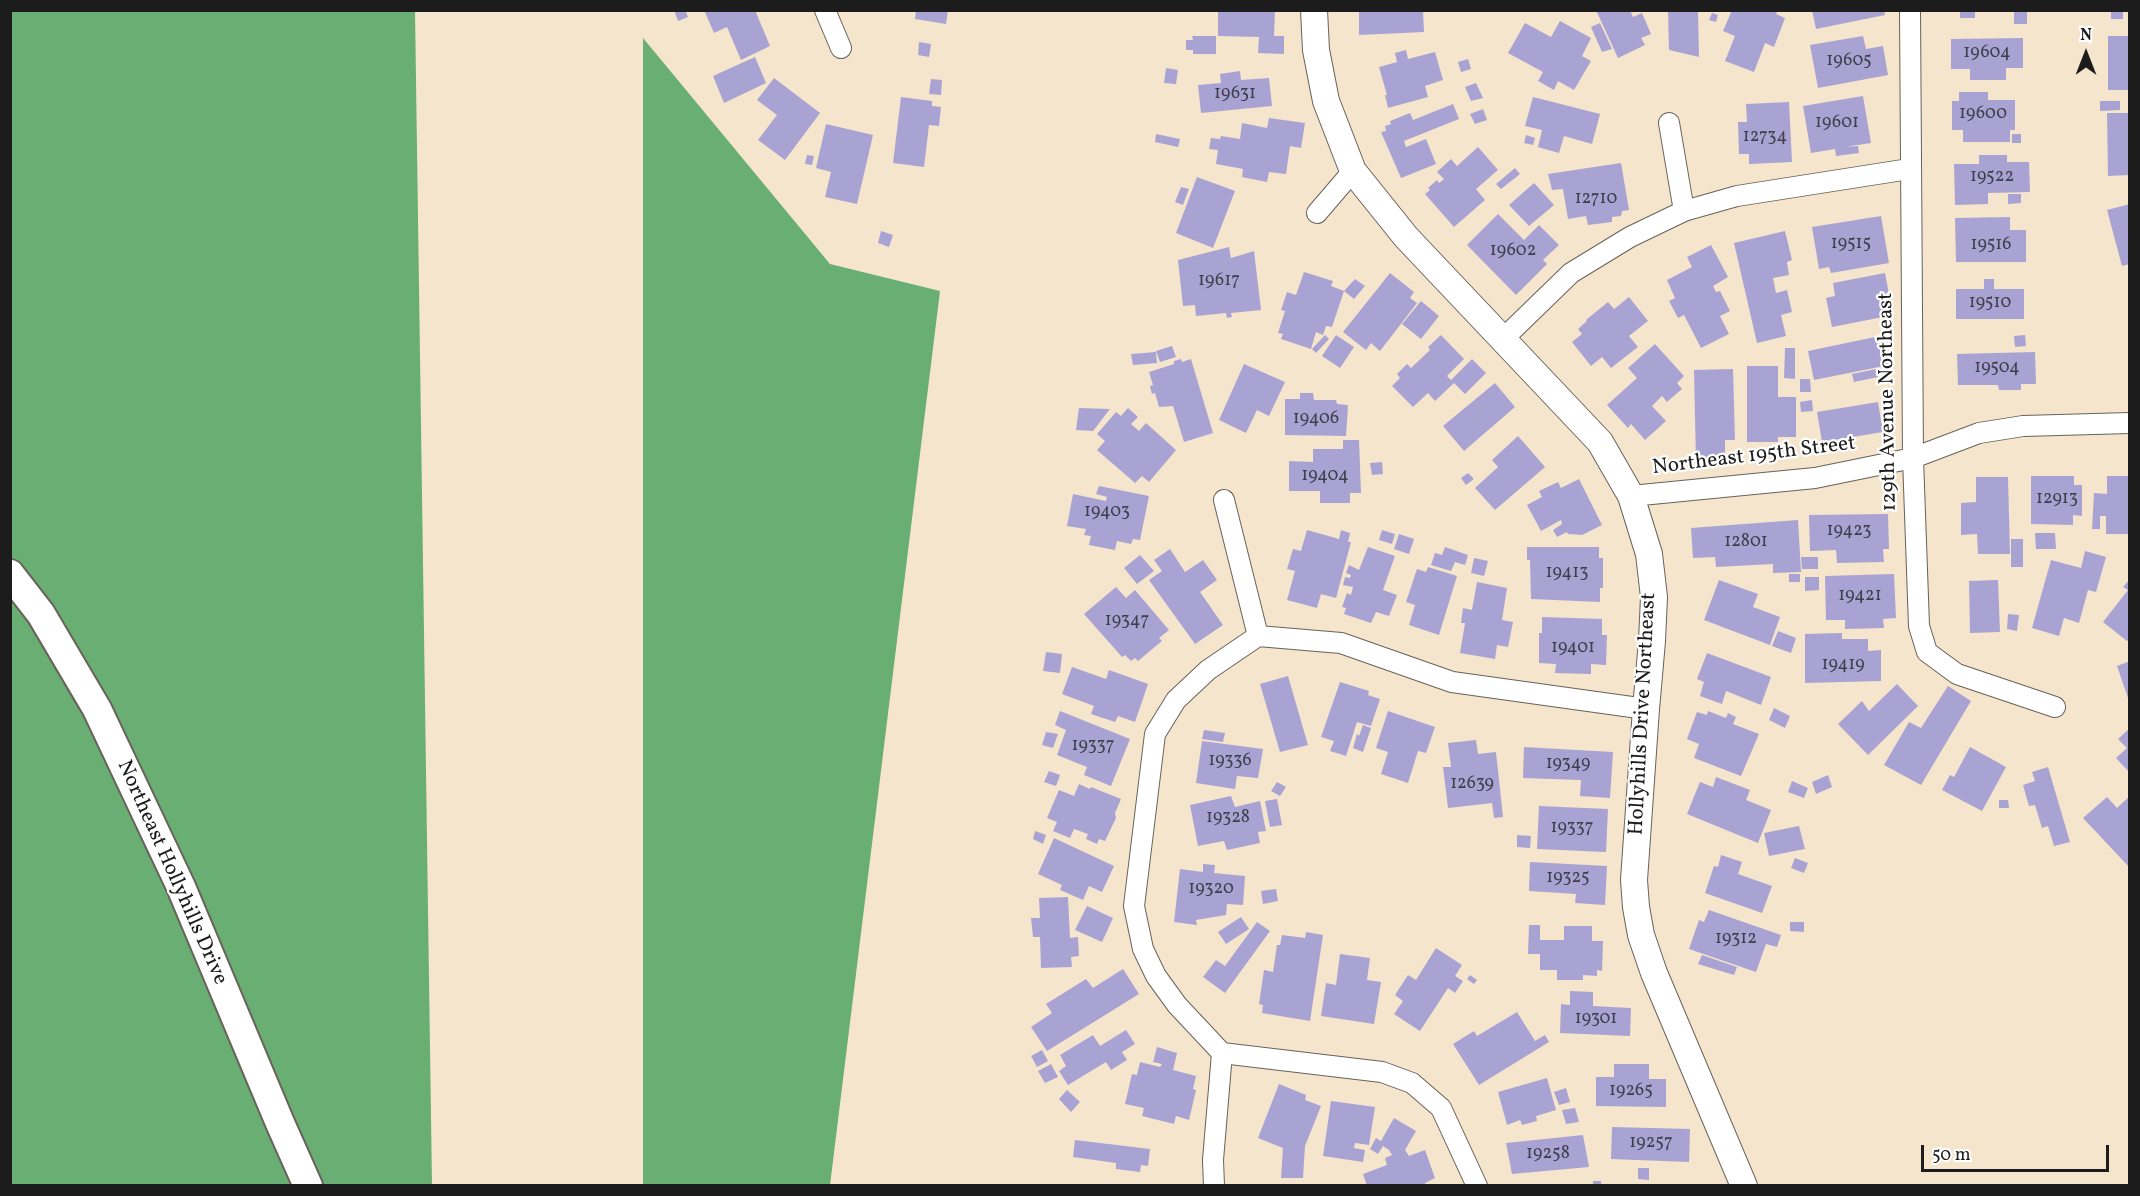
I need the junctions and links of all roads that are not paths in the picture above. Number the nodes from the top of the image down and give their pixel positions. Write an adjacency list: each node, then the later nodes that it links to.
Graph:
1 (825, 10): 4 (street)
2 (1314, 10): 7 (street, Hollyhills Drive Northeast)
3 (1910, 10): 6 (street, 129th Avenue Northeast)
4 (841, 48)
5 (1669, 123): 8 (street)
6 (1909, 169): 8 (street); 12 (street, 129th Avenue Northeast)
7 (1353, 171): 9 (street); 10 (street, Hollyhills Drive Northeast)
8 (1684, 211): 10 (street)
9 (1317, 213)
10 (1503, 339): 13 (street, Hollyhills Drive Northeast)
11 (2130, 423): 12 (street, Northeast 195th Street)
12 (1913, 458): 13 (street, Northeast 195th Street); 17 (street, 129th Avenue Northeast)
13 (1631, 496): 18 (street, Hollyhills Drive Northeast)
14 (1224, 500): 16 (street)
15 (10, 574): 20 (main road, Northeast Hollyhills Drive)
16 (1258, 636): 18 (street); 19 (street)
17 (2055, 707)
18 (1646, 710): 23 (street, Hollyhills Drive Northeast)
19 (1222, 1053): 21 (street); 22 (street)
20 (308, 1185)
21 (1214, 1185)
22 (1477, 1185)
23 (1744, 1185)

